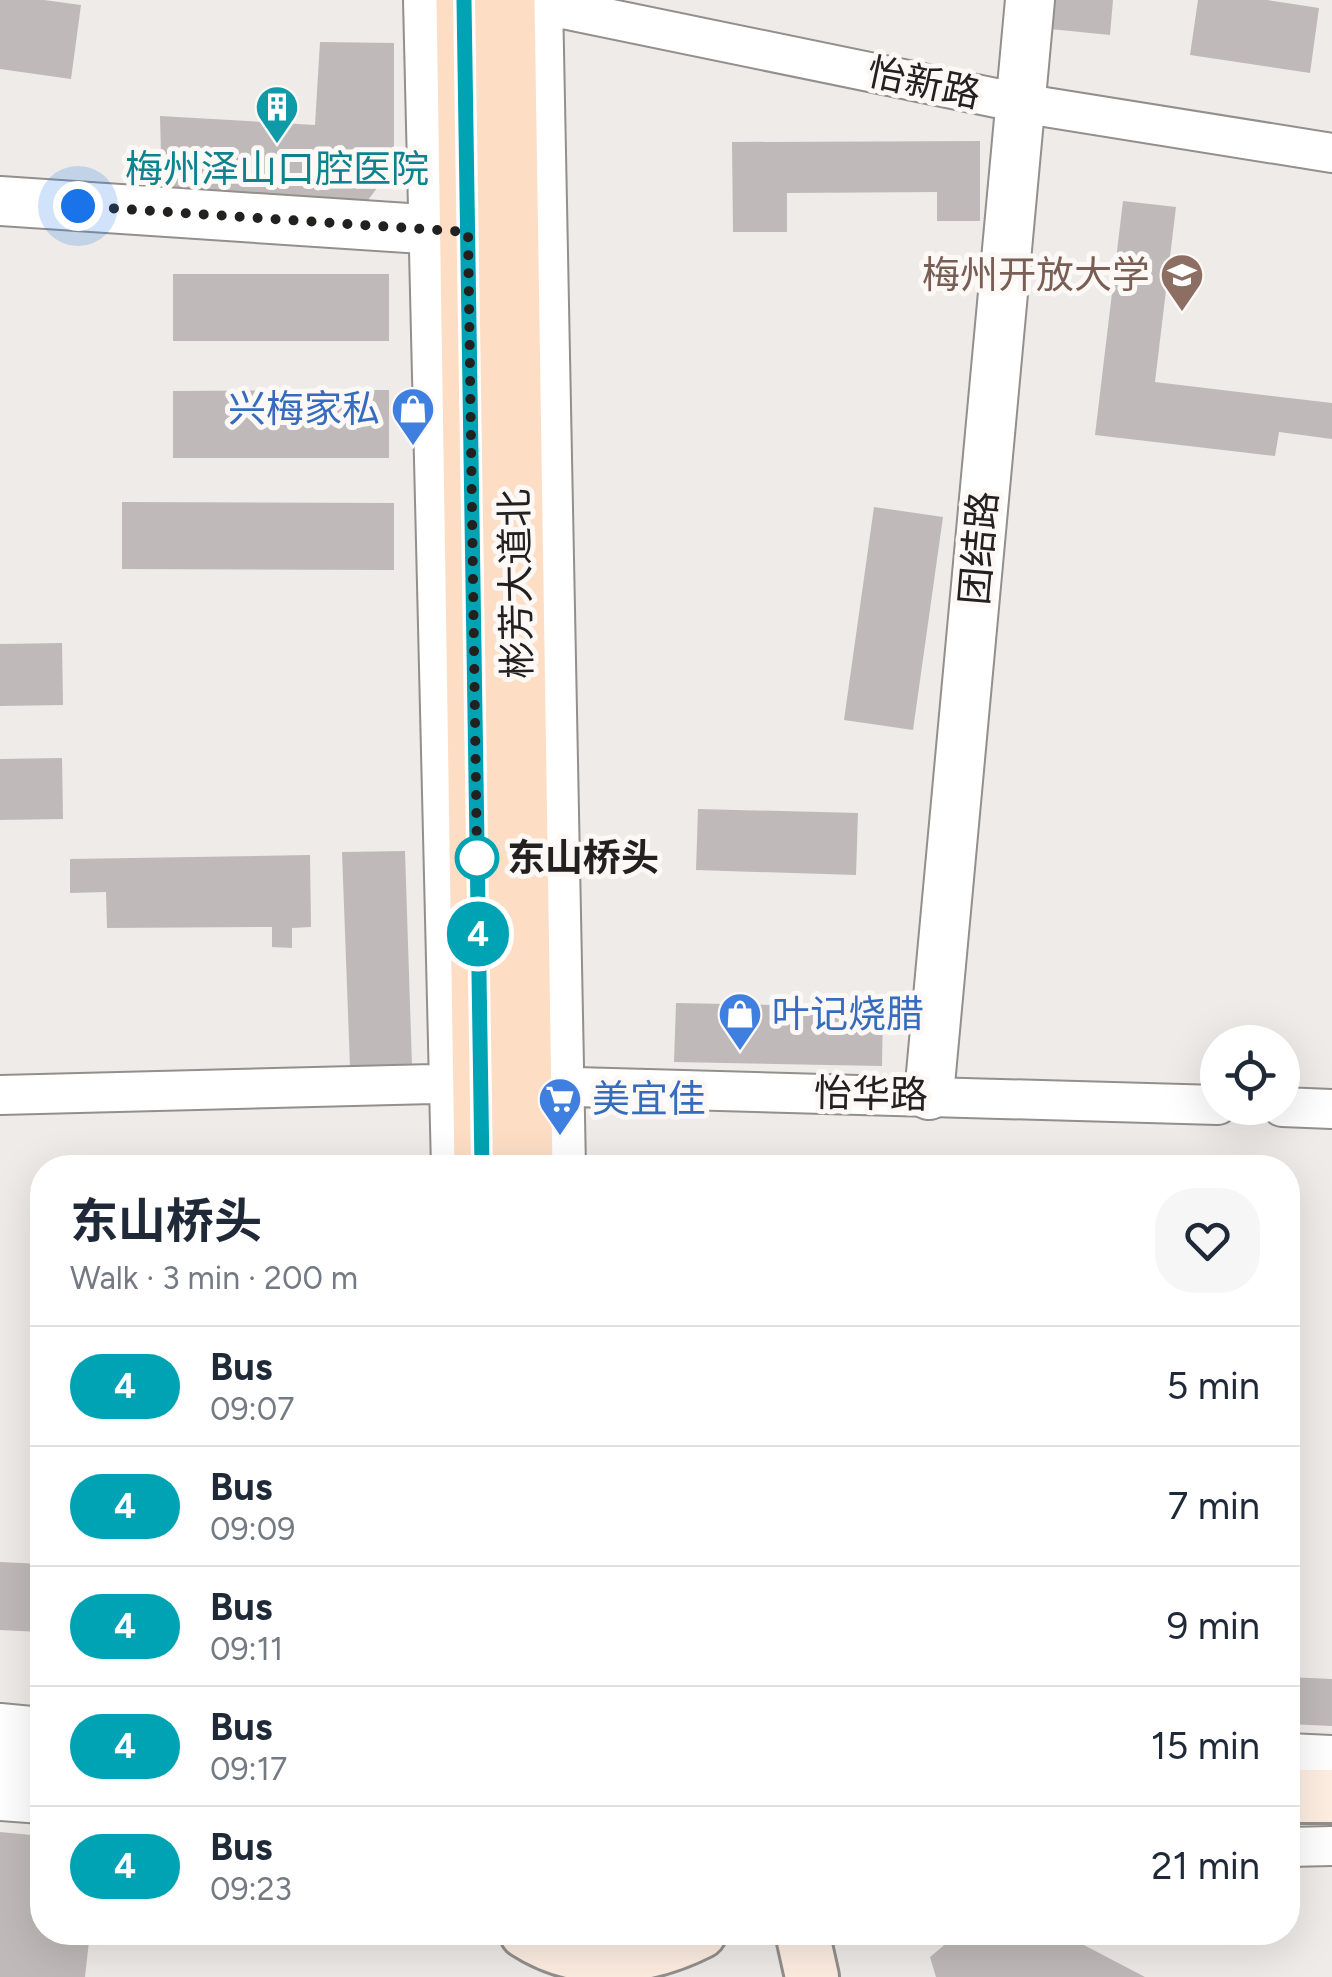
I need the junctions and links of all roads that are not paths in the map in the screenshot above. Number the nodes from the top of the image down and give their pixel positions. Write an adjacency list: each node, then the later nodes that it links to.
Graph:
1 (423, 0): 8 (street)
2 (464, 0): 8 (main road, 彬芳大道北)
3 (1030, 0): 5 (street, 团结路)
4 (528, 1): 5 (street, 怡新路); 9 (main road, 彬芳大道北)
5 (1020, 103): 6 (street, 怡新路); 11 (street, 团结路)
6 (1332, 153)
7 (0, 201): 8 (street)
8 (448, 231): 9 (main road, 彬芳大道北)
9 (504, 1085): 10 (street, 怡华路); 11 (street, 怡华路); 15 (street); 16 (main road, 彬芳大道北); 17 (main road, 彬芳大道北); 18 (street)
10 (0, 1095)
11 (929, 1095): 12 (street, 怡华路)
12 (1200, 1104)
13 (1300, 1108): 14 (street)
14 (1332, 1109)
15 (459, 1155)
16 (485, 1155)
17 (522, 1155)
18 (556, 1155)
19 (0, 1723): 20 (street)
20 (30, 1725)
21 (1300, 1754): 22 (street)
22 (1332, 1755)
23 (0, 1758): 24 (street)
24 (30, 1761)
25 (1300, 1796): 26 (main road)
26 (1332, 1796)
27 (0, 1801): 28 (street)
28 (30, 1803)
29 (1332, 1846): 30 (street)
30 (1300, 1847)
31 (555, 1945): 34 (main road)
32 (674, 1945): 34 (main road)
33 (805, 1945): 35 (main road)
34 (614, 1967)
35 (812, 1977)

